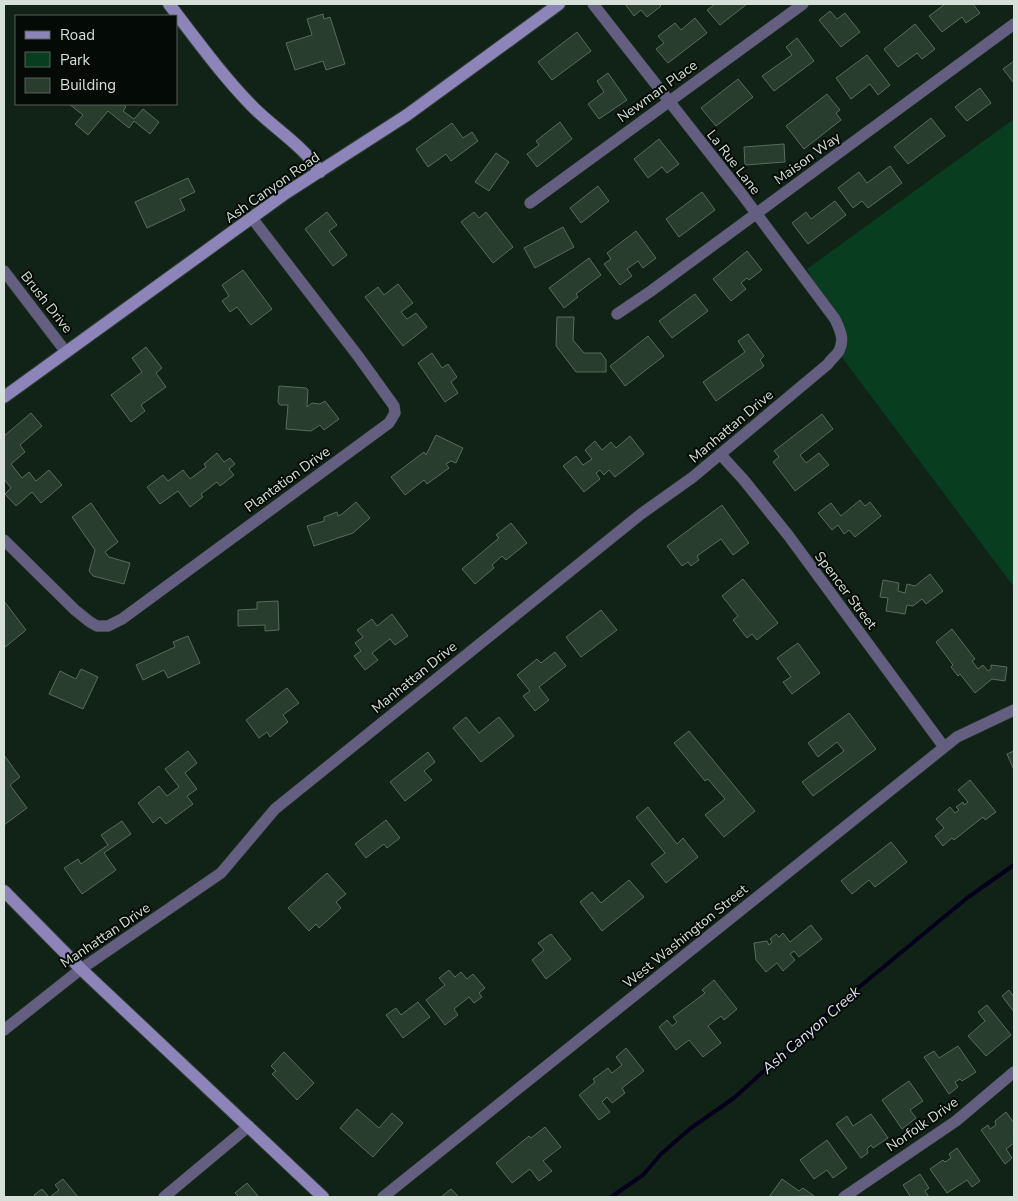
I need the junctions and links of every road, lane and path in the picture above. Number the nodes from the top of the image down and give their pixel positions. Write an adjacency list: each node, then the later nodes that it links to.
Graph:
1 (168, 4): 5 (street)
2 (559, 4): 9 (street, Ash Canyon Road)
3 (592, 4): 8 (street, La Rue Lane)
4 (803, 4): 8 (street, Newman Place)
5 (177, 15)
6 (178, 16): 9 (street)
7 (1014, 24): 11 (street, Maison Way)
8 (669, 102): 10 (street, Newman Place); 11 (street, La Rue Lane)
9 (320, 172): 12 (street, Ash Canyon Road)
10 (530, 203)
11 (756, 214): 14 (street, Maison Way); 15 (street, La Rue Lane)
12 (252, 218): 16 (street, Ash Canyon Road); 19 (street, Plantation Drive)
13 (4, 271): 16 (street, Brush Drive)
14 (617, 314)
15 (841, 345): 18 (street, Manhattan Drive)
16 (66, 352): 17 (street, Ash Canyon Road)
17 (4, 397)
18 (720, 454): 21 (street, Spencer Street); 23 (street, Manhattan Drive)
19 (4, 540)
20 (1014, 710): 21 (street, West Washington Street)
21 (944, 747): 29 (street, West Washington Street)
22 (4, 891): 23 (street)
23 (81, 969): 24 (street, Manhattan Drive); 26 (street)
24 (4, 1030)
25 (1014, 1072): 30 (street, Norfolk Drive)
26 (249, 1126): 27 (street); 28 (street)
27 (164, 1197)
28 (323, 1197)
29 (384, 1197)
30 (844, 1197)

